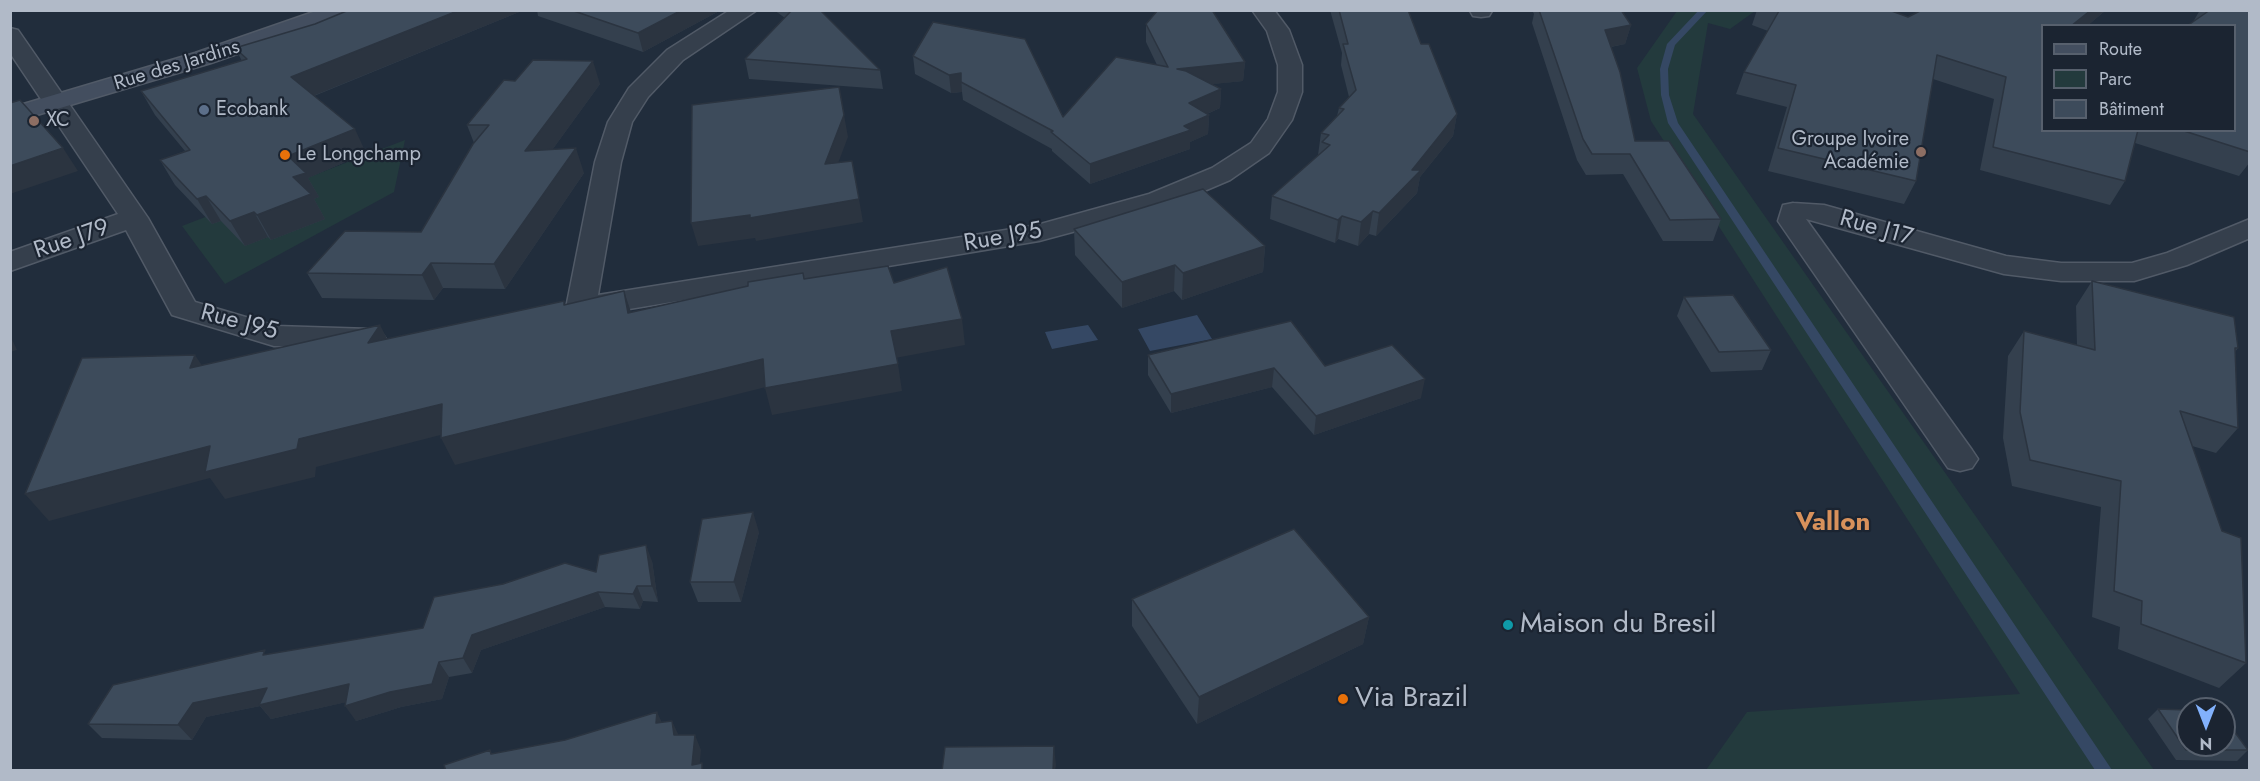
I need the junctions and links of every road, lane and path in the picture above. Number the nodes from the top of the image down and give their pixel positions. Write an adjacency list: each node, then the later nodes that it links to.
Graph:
1 (341, 10): 5 (main road, Rue des Jardins)
2 (747, 10): 3 (street, Rue J95)
3 (1262, 10)
4 (10, 35): 5 (street, Rue J95)
5 (56, 103): 6 (main road, Rue des Jardins); 7 (street, Rue J95)
6 (10, 116)
7 (134, 218): 9 (street, Rue J79); 10 (street, Rue J95)
8 (2250, 227): 11 (street, Rue J17)
9 (10, 262)
10 (396, 339)
11 (1960, 459)

